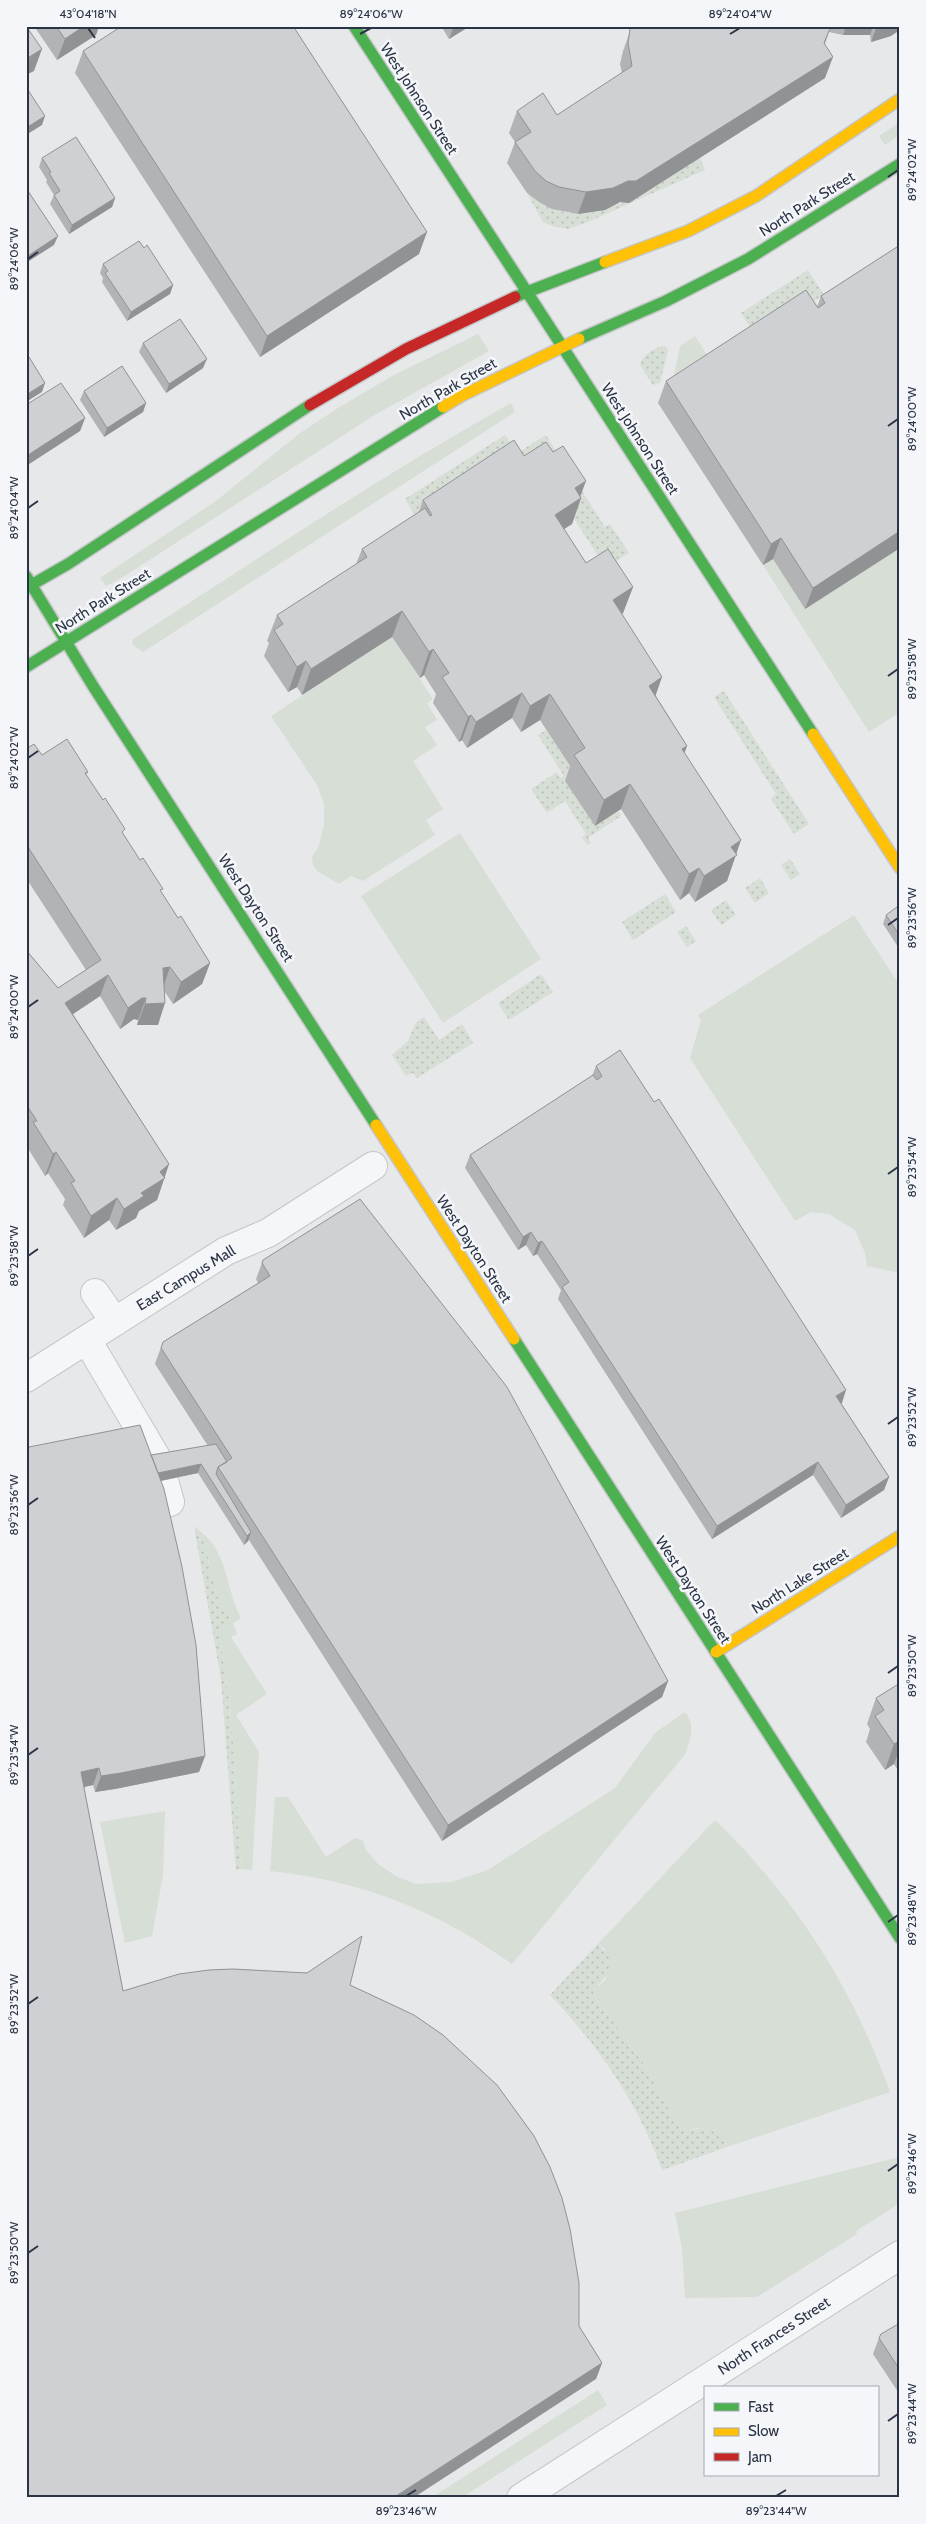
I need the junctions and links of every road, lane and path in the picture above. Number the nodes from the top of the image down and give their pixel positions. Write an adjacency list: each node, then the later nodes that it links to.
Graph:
1 (354, 26): 4 (main road, West Johnson Street)
2 (900, 99): 4 (main road)
3 (900, 164): 5 (main road, North Park Street)
4 (527, 292): 5 (main road, West Johnson Street); 6 (main road)
5 (563, 346): 7 (main road, North Park Street); 9 (main road, West Johnson Street)
6 (28, 583): 7 (main road, West Dayton Street)
7 (65, 642): 8 (main road, North Park Street); 17 (main road, West Dayton Street)
8 (26, 667)
9 (900, 868)
10 (373, 1166): 12 (street, East Campus Mall)
11 (95, 1293): 12 (street)
12 (115, 1322): 13 (street, East Campus Mall)
13 (87, 1340): 14 (street, East Campus Mall); 15 (street)
14 (26, 1378)
15 (170, 1502)
16 (900, 1536): 17 (main road, North Lake Street)
17 (716, 1652): 18 (main road, West Dayton Street)
18 (900, 1938)
19 (900, 2255): 20 (street, North Frances Street)
20 (521, 2498)

